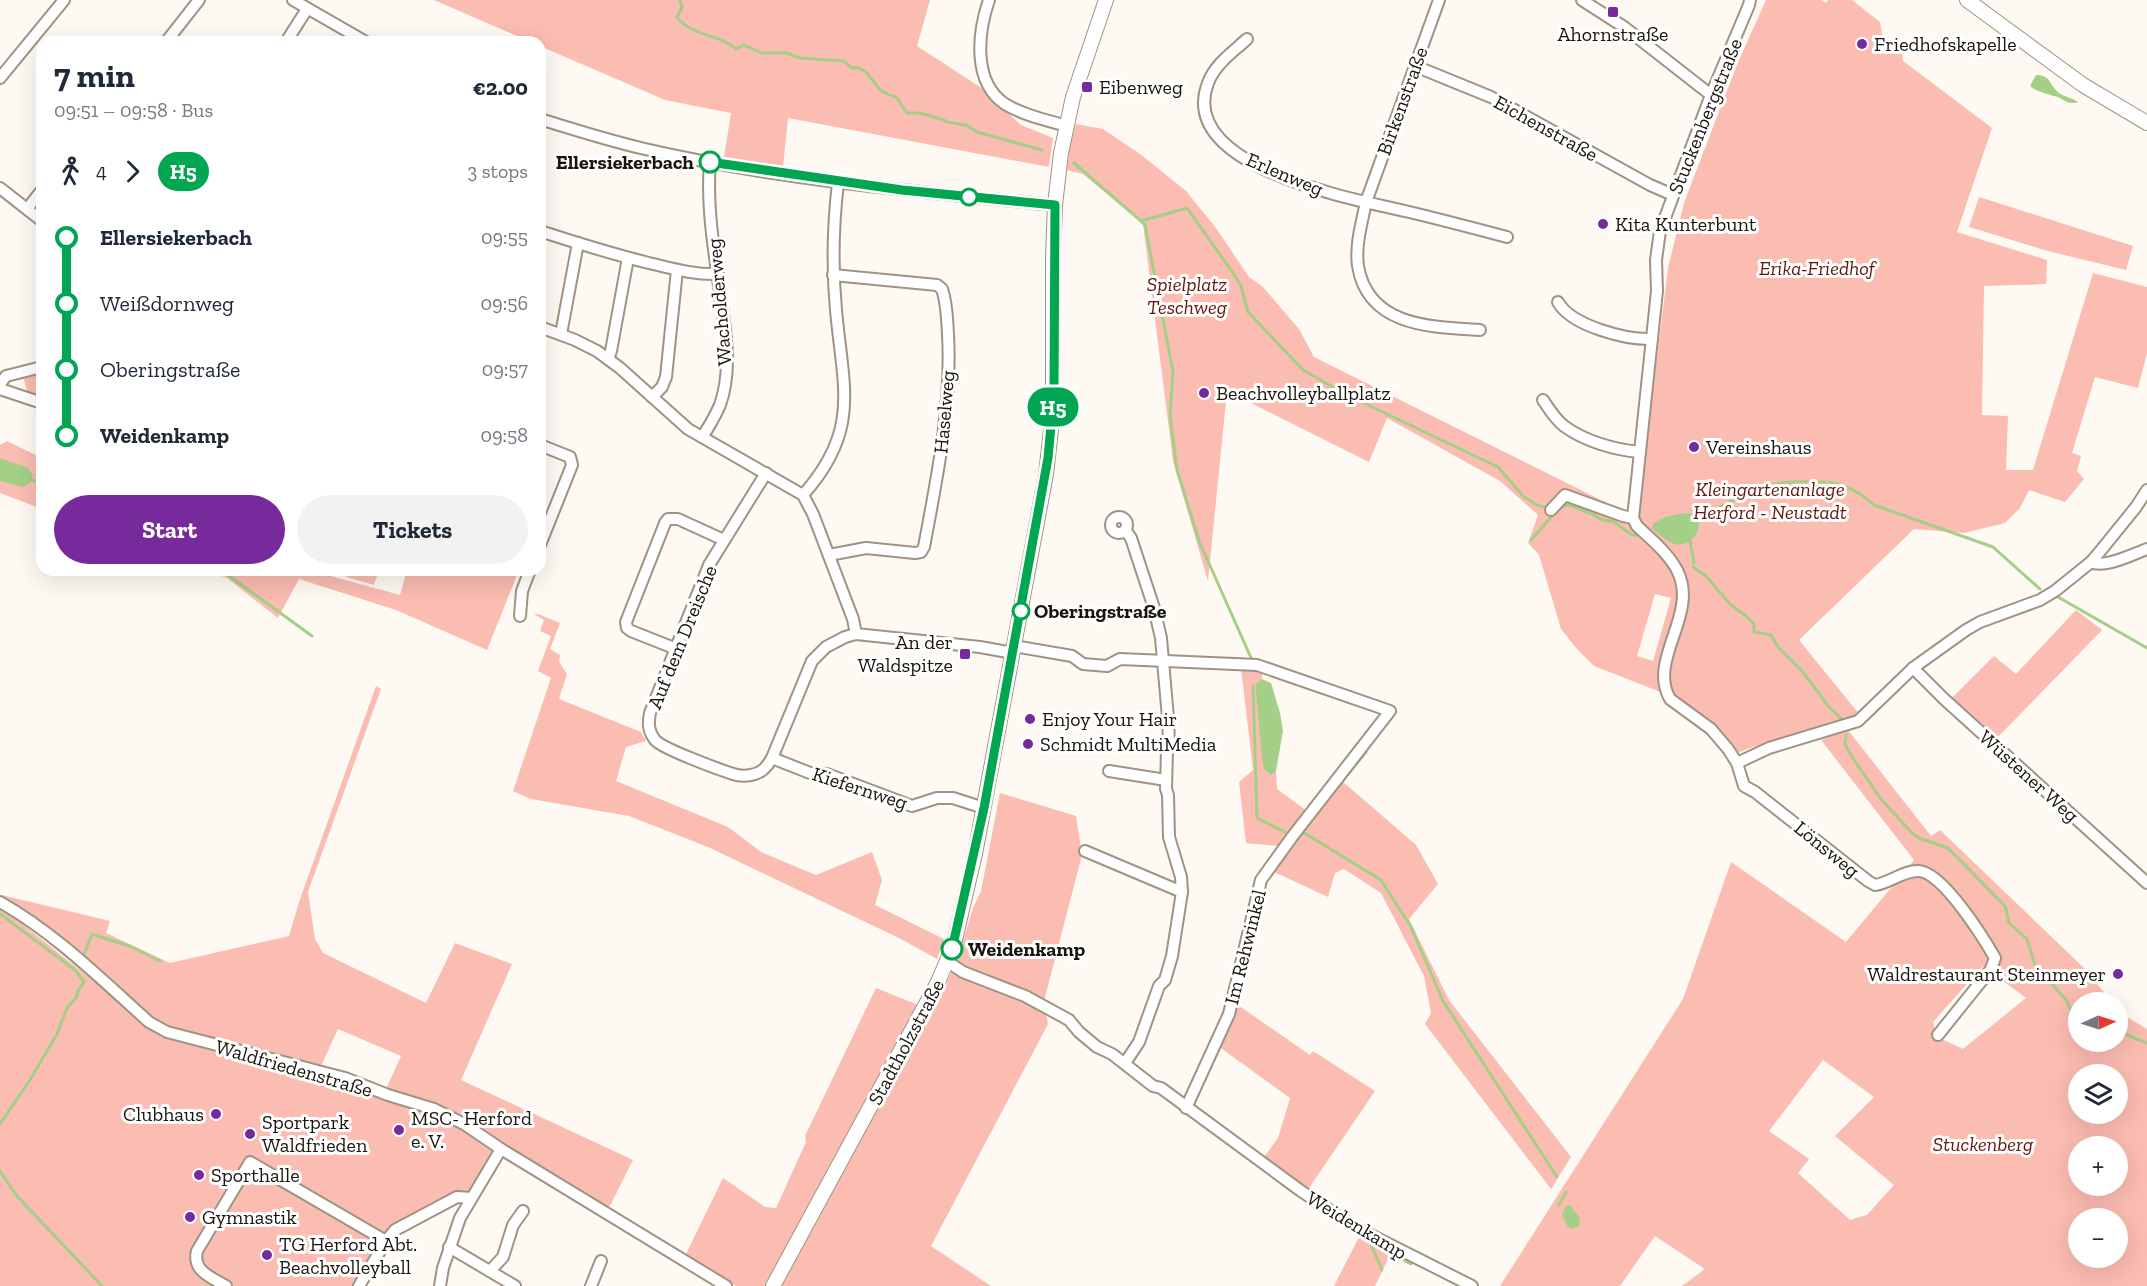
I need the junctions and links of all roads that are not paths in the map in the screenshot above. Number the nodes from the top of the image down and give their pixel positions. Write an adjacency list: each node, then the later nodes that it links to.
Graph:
1 (64, 0): 16 (street)
2 (199, 0): 11 (street)
3 (293, 0): 10 (street)
4 (989, 0): 20 (street)
5 (1106, 0): 20 (street, Stadtholzstraße)
6 (1439, 0): 15 (street, Birkenstraße)
7 (1582, 0): 17 (street)
8 (1749, 0): 17 (street, Stuckenbergstraße)
9 (1967, 0): 19 (street)
10 (307, 9): 12 (street); 13 (street)
11 (171, 36)
12 (290, 36)
13 (355, 36)
14 (1247, 39): 26 (street, Erlenweg)
15 (1415, 66): 24 (street, Eichenstraße); 26 (street, Birkenstraße)
16 (0, 78)
17 (1711, 95): 24 (street, Stuckenbergstraße)
18 (546, 121): 21 (street)
19 (2147, 123)
20 (1066, 126): 27 (street, Stadtholzstraße)
21 (710, 162): 22 (street); 35 (street, Wacholderweg)
22 (838, 183): 27 (street); 36 (street)
23 (0, 188): 28 (street)
24 (1673, 195): 41 (street, Stuckenbergstraße)
25 (36, 198): 28 (street)
26 (1366, 202): 31 (street); 39 (street, Birkenstraße)
27 (1055, 205): 66 (street, Stadtholzstraße)
28 (27, 209): 29 (street)
29 (36, 216)
30 (546, 233): 32 (street)
31 (1507, 237)
32 (578, 243): 33 (street); 40 (street)
33 (628, 258): 34 (street); 42 (street)
34 (676, 270): 35 (street); 45 (street)
35 (718, 274): 48 (street, Wacholderweg)
36 (833, 275): 53 (street); 60 (street, Haselweg)
37 (1558, 302): 41 (street)
38 (546, 329): 40 (street)
39 (1480, 330)
40 (561, 334): 42 (street)
41 (1652, 339): 50 (street, Stuckenbergstraße)
42 (608, 358): 45 (street)
43 (36, 368): 44 (street)
44 (0, 386): 47 (street)
45 (652, 397): 48 (street)
46 (1543, 400): 50 (street)
47 (36, 401)
48 (702, 437): 51 (street)
49 (546, 448): 56 (street)
50 (1640, 452): 55 (street, Stuckenbergstraße)
51 (766, 473): 53 (street); 58 (street, Auf dem Dreische)
52 (2147, 490): 61 (street)
53 (803, 495): 60 (street)
54 (1551, 510): 55 (street)
55 (1633, 518): 70 (street)
56 (546, 530)
57 (1125, 530): 67 (street)
58 (724, 540): 65 (street, Auf dem Dreische); 65 (street)
59 (2147, 549): 61 (street)
60 (829, 555): 64 (street)
61 (2091, 562): 68 (street)
62 (528, 576): 63 (street)
63 (520, 616)
64 (856, 634): 66 (street); 69 (street, Auf dem Dreische)
65 (674, 648): 69 (street, Auf dem Dreische)
66 (1014, 650): 67 (street); 73 (street, Stadtholzstraße)
67 (1163, 661): 72 (street); 81 (street, Im Rehwinkel)
68 (1913, 668): 70 (street); 75 (street, Wüstener Weg)
69 (772, 758): 73 (street, Kiefernweg)
70 (1737, 763): 79 (street, Lönsweg)
71 (1109, 771): 72 (street)
72 (1166, 780): 76 (street)
73 (984, 808): 78 (street, Stadtholzstraße)
74 (1084, 851): 76 (street)
75 (2147, 883)
76 (1182, 892): 80 (street)
77 (0, 902): 82 (street, Waldfriedenstraße)
78 (948, 962): 80 (street, Weidenkamp); 95 (street, Stadtholzstraße)
79 (1938, 1035)
80 (1125, 1064): 81 (street, Weidenkamp)
81 (1186, 1108): 96 (street, Weidenkamp)
82 (501, 1149): 83 (street); 94 (street, Waldfriedenstraße)
83 (471, 1198): 85 (street); 86 (street)
84 (523, 1211): 88 (street)
85 (386, 1241): 89 (street); 90 (street)
86 (449, 1247): 88 (street); 91 (street)
87 (601, 1261): 93 (street)
88 (490, 1271): 92 (street)
89 (226, 1286)
90 (359, 1286)
91 (440, 1286)
92 (515, 1286)
93 (591, 1286)
94 (726, 1286)
95 (773, 1286)
96 (1472, 1286)

